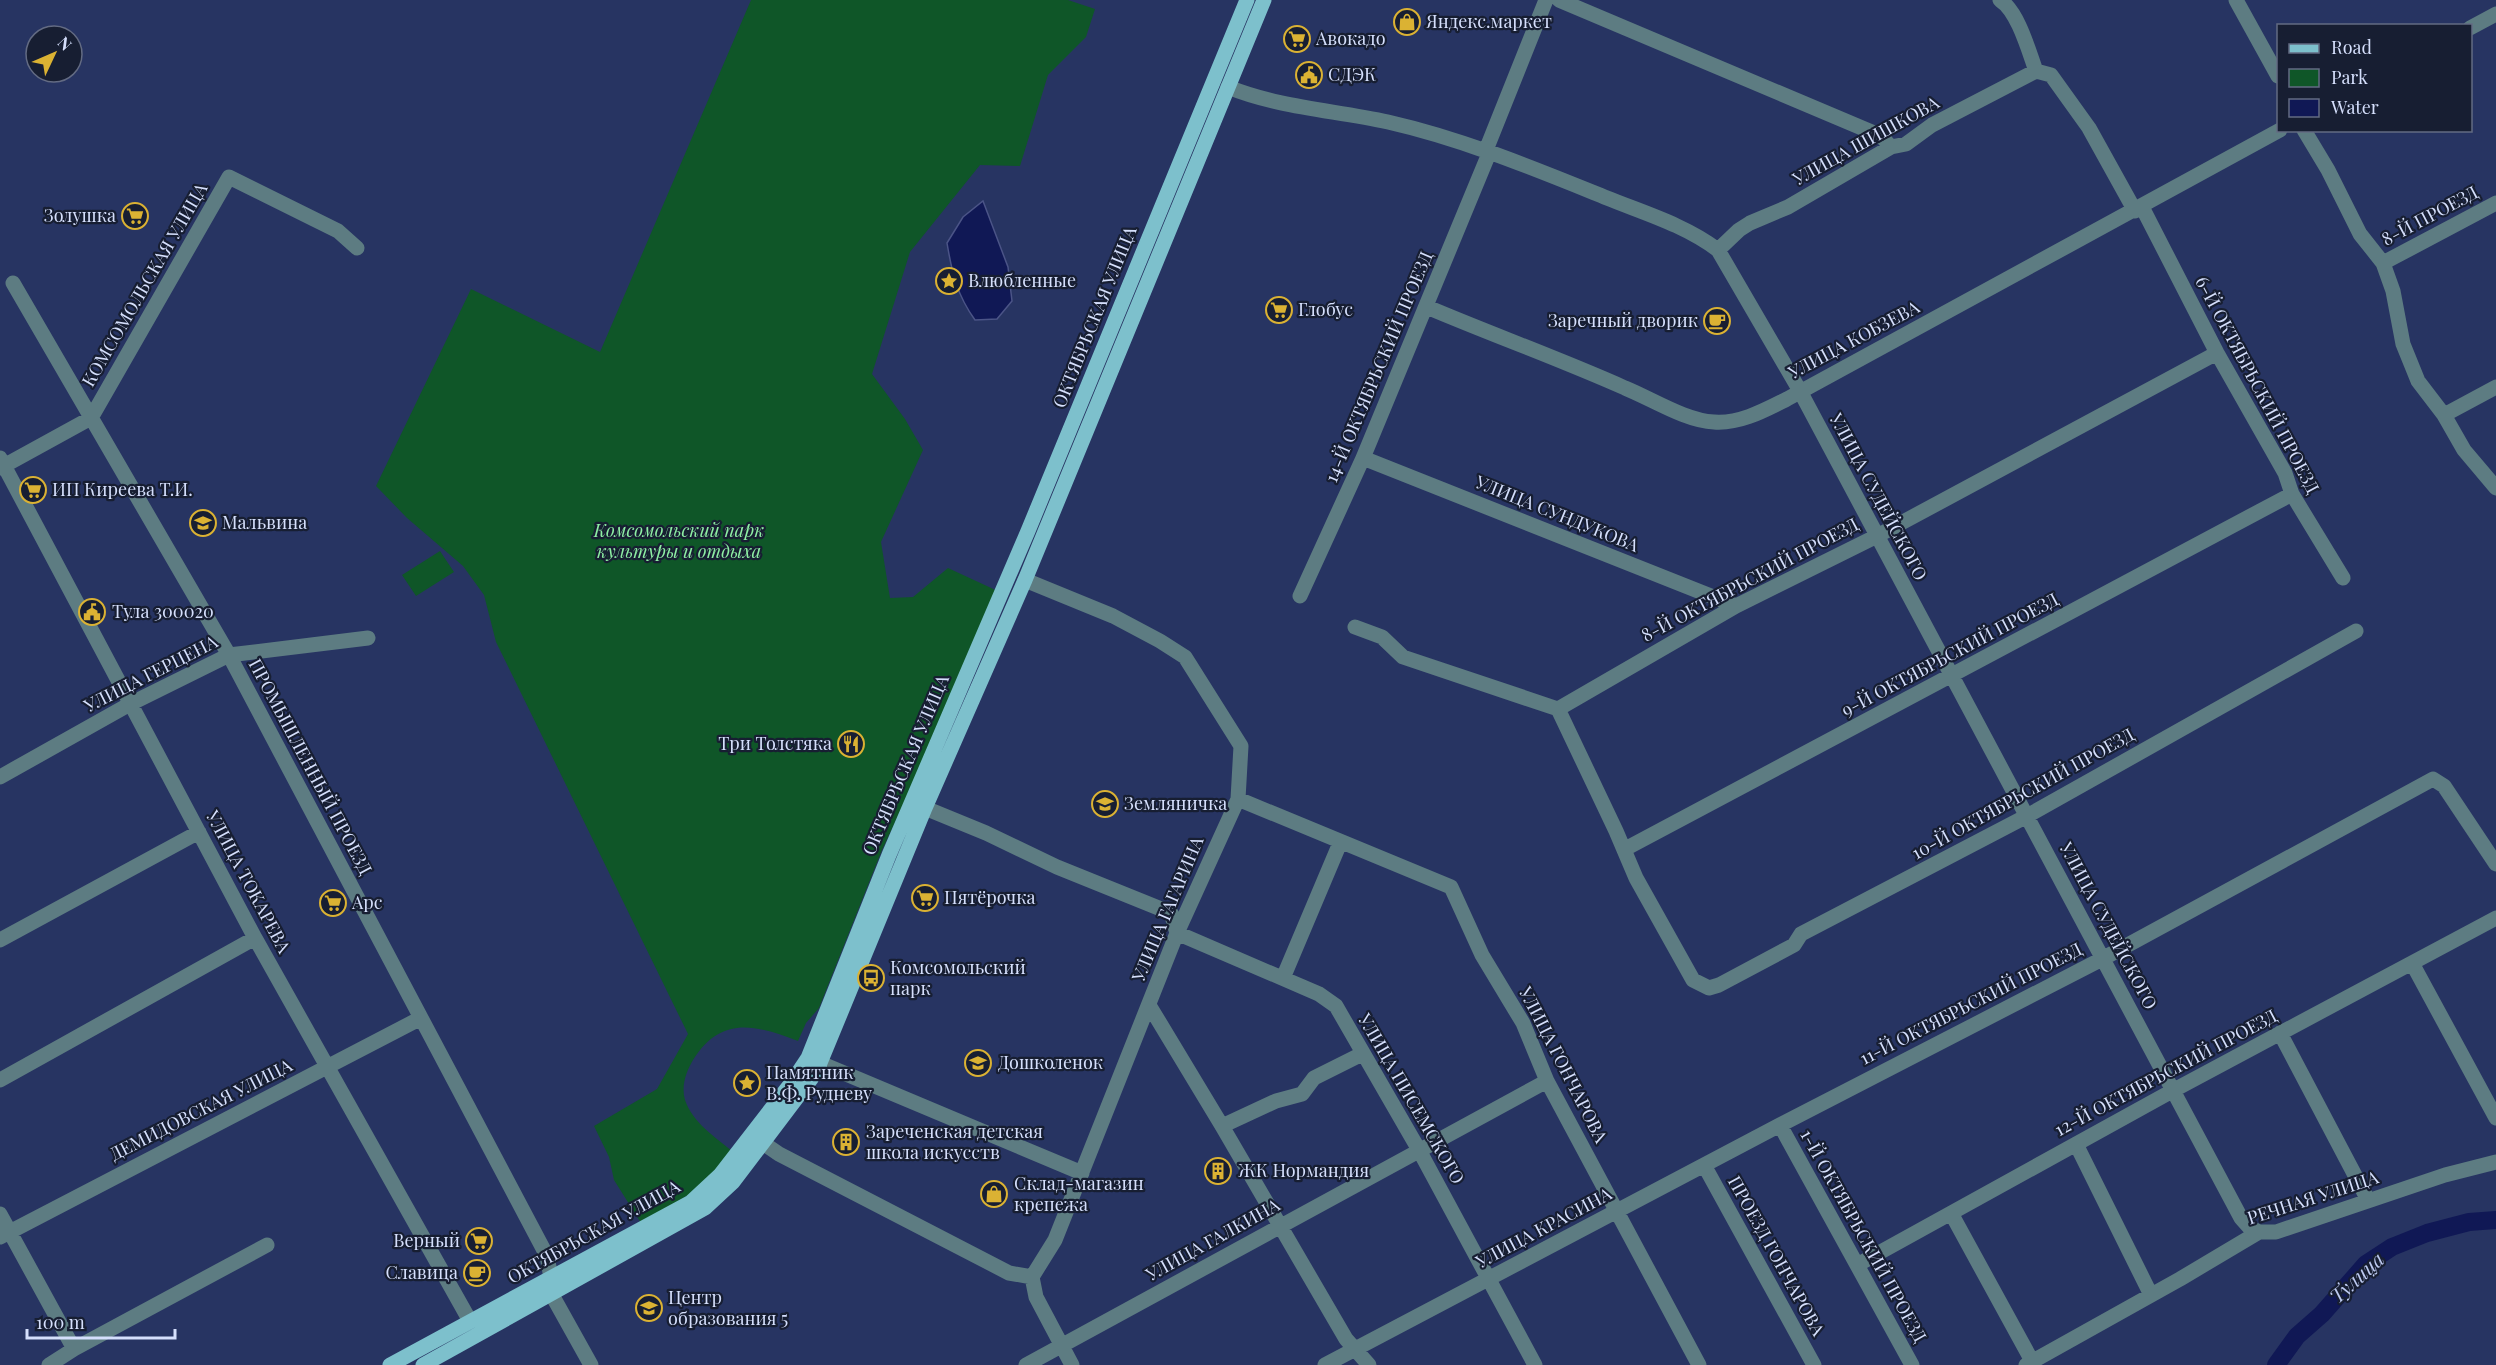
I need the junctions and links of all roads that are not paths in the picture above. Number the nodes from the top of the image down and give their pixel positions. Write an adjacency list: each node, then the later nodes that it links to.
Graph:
1 (1247, 0): 11 (main road, ОКТЯБРЬСКАЯ УЛИЦА)
2 (1264, 0): 12 (main road, ОКТЯБРЬСКАЯ УЛИЦА)
3 (1546, 0): 16 (street, 14-Й ОКТЯБРЬСКИЙ ПРОЕЗД)
4 (1559, 0): 15 (street)
5 (2000, 0): 9 (street)
6 (2236, 0): 10 (street)
7 (2496, 14): 8 (street)
8 (2472, 27)
9 (2036, 71): 15 (street, УЛИЦА ШИШКОВА); 18 (street, 6-Й ОКТЯБРЬСКИЙ ПРОЕЗД)
10 (2277, 74)
11 (1213, 82): 12 (main road, УЛИЦА СУДЕЙСКОГО); 64 (main road, ОКТЯБРЬСКАЯ УЛИЦА)
12 (1228, 87): 16 (street, УЛИЦА СУДЕЙСКОГО); 35 (main road, ОКТЯБРЬСКАЯ УЛИЦА)
13 (2277, 132): 18 (street, УЛИЦА КОБЗЕВА)
14 (2305, 132): 21 (street)
15 (1891, 147): 20 (street, УЛИЦА ШИШКОВА)
16 (1488, 151): 20 (street, УЛИЦА СУДЕЙСКОГО); 23 (street, 14-Й ОКТЯБРЬСКИЙ ПРОЕЗД)
17 (2496, 203): 21 (street, 8-Й ПРОЕЗД)
18 (2139, 209): 24 (street, 6-Й ОКТЯБРЬСКИЙ ПРОЕЗД); 26 (street, УЛИЦА КОБЗЕВА)
19 (357, 248): 28 (street, КОМСОМОЛЬСКАЯ УЛИЦА)
20 (1718, 250): 26 (street, УЛИЦА СУДЕЙСКОГО)
21 (2383, 263): 27 (street)
22 (14, 283): 28 (street, ПРОМЫШЛЕННЫЙ ПРОЕЗД)
23 (1427, 307): 26 (street, УЛИЦА КОБЗЕВА); 29 (street, 14-Й ОКТЯБРЬСКИЙ ПРОЕЗД)
24 (2217, 353): 32 (street, 6-Й ОКТЯБРЬСКИЙ ПРОЕЗД); 33 (street, 8-Й ОКТЯБРЬСКИЙ ПРОЕЗД)
25 (2496, 387): 27 (street)
26 (1800, 391): 33 (street, УЛИЦА СУДЕЙСКОГО)
27 (2444, 415): 31 (street)
28 (91, 418): 30 (street); 41 (street, ПРОМЫШЛЕННЫЙ ПРОЕЗД)
29 (1363, 458): 36 (street, 14-Й ОКТЯБРЬСКИЙ ПРОЕЗД); 37 (street, УЛИЦА СУНДУКОВА)
30 (1, 464): 43 (street, УЛИЦА ТОКАРЕВА)
31 (2496, 488)
32 (2292, 494): 34 (street, 6-Й ОКТЯБРЬСКИЙ ПРОЕЗД); 42 (street, 9-Й ОКТЯБРЬСКИЙ ПРОЕЗД)
33 (1877, 536): 37 (street, 8-Й ОКТЯБРЬСКИЙ ПРОЕЗД); 42 (street, УЛИЦА СУДЕЙСКОГО)
34 (2343, 578)
35 (1025, 580): 46 (street, УЛИЦА ГАГАРИНА); 47 (main road, ОКТЯБРЬСКАЯ УЛИЦА)
36 (1300, 596)
37 (1736, 606): 44 (street, 8-Й ОКТЯБРЬСКИЙ ПРОЕЗД)
38 (1355, 627): 44 (street)
39 (2356, 631): 48 (street, 10-Й ОКТЯБРЬСКИЙ ПРОЕЗД)
40 (368, 638): 41 (street, УЛИЦА ГЕРЦЕНА)
41 (228, 655): 43 (street, УЛИЦА ГЕРЦЕНА); 61 (street, ПРОМЫШЛЕННЫЙ ПРОЕЗД)
42 (1952, 677): 48 (street, УЛИЦА СУДЕЙСКОГО); 51 (street, 9-Й ОКТЯБРЬСКИЙ ПРОЕЗД)
43 (130, 704): 45 (street, УЛИЦА ГЕРЦЕНА); 49 (street, УЛИЦА ТОКАРЕВА)
44 (1558, 709): 51 (street)
45 (0, 777)
46 (1238, 799): 50 (street, УЛИЦА ГОНЧАРОВА); 54 (street, УЛИЦА ГАГАРИНА)
47 (925, 808): 54 (street); 64 (main road, ОКТЯБРЬСКАЯ УЛИЦА)
48 (2027, 816): 51 (street, 10-Й ОКТЯБРЬСКИЙ ПРОЕЗД); 57 (street, УЛИЦА СУДЕЙСКОГО)
49 (199, 832): 55 (street, УЛИЦА ТОКАРЕВА); 56 (street)
50 (1340, 843): 59 (street); 67 (street, УЛИЦА ГОНЧАРОВА)
51 (1624, 849)
52 (2496, 864): 57 (street, 11-Й ОКТЯБРЬСКИЙ ПРОЕЗД)
53 (2496, 918): 58 (street, 12-Й ОКТЯБРЬСКИЙ ПРОЕЗД)
54 (1177, 933): 59 (street, УЛИЦА ПИСЕМСКОГО); 60 (street, УЛИЦА ГАГАРИНА)
55 (255, 938): 65 (street, УЛИЦА ТОКАРЕВА); 66 (street)
56 (0, 940)
57 (2102, 958): 68 (street, УЛИЦА СУДЕЙСКОГО); 70 (street, 11-Й ОКТЯБРЬСКИЙ ПРОЕЗД)
58 (2412, 963): 62 (street, 12-Й ОКТЯБРЬСКИЙ ПРОЕЗД); 69 (street)
59 (1283, 978): 63 (street, УЛИЦА ПИСЕМСКОГО)
60 (1149, 1005): 71 (street); 77 (street, УЛИЦА ГАГАРИНА)
61 (421, 1018): 65 (street, ДЕМИДОВСКАЯ УЛИЦА); 88 (street, ПРОМЫШЛЕННЫЙ ПРОЕЗД)
62 (2280, 1033): 68 (street, 12-Й ОКТЯБРЬСКИЙ ПРОЕЗД); 78 (street)
63 (1362, 1054): 71 (street); 74 (street, УЛИЦА ПИСЕМСКОГО)
64 (814, 1060): 72 (main road, ОКТЯБРЬСКАЯ УЛИЦА); 77 (street); 88 (main road, ОКТЯБРЬСКАЯ УЛИЦА)
65 (327, 1066): 84 (street, ДЕМИДОВСКАЯ УЛИЦА); 92 (street, УЛИЦА ТОКАРЕВА)
66 (0, 1080)
67 (1547, 1081): 74 (street, УЛИЦА ГАЛКИНА); 79 (street, УЛИЦА ГОНЧАРОВА)
68 (2174, 1090): 73 (street, 12-Й ОКТЯБРЬСКИЙ ПРОЕЗД); 83 (street, УЛИЦА СУДЕЙСКОГО)
69 (2496, 1118)
70 (1780, 1125): 76 (street, УЛИЦА КРАСИНА); 86 (street, 1-Й ОКТЯБРЬСКИЙ ПРОЕЗД)
71 (1222, 1126): 82 (street)
72 (763, 1143): 87 (street); 90 (main road, ОКТЯБРЬСКАЯ УЛИЦА)
73 (2076, 1144): 80 (street, 12-Й ОКТЯБРЬСКИЙ ПРОЕЗД); 91 (street)
74 (1419, 1150): 82 (street, УЛИЦА ГАЛКИНА); 89 (street, УЛИЦА ПИСЕМСКОГО)
75 (2496, 1162): 78 (street, РЕЧНАЯ УЛИЦА)
76 (1704, 1165): 79 (street, УЛИЦА КРАСИНА); 107 (street, ПРОЕЗД ГОНЧАРОВА)
77 (1082, 1173): 87 (street, УЛИЦА ГАГАРИНА)
78 (2368, 1200): 83 (street, РЕЧНАЯ УЛИЦА)
79 (1617, 1211): 89 (street, УЛИЦА КРАСИНА); 106 (street, УЛИЦА ГОНЧАРОВА)
80 (1951, 1213): 86 (street, 12-Й ОКТЯБРЬСКИЙ ПРОЕЗД); 96 (street)
81 (0, 1214): 84 (street)
82 (1281, 1225): 93 (street, УЛИЦА ГАЛКИНА); 94 (street)
83 (2259, 1232): 91 (street, РЕЧНАЯ УЛИЦА)
84 (5, 1234): 95 (street)
85 (267, 1245): 95 (street)
86 (1857, 1265): 108 (street, 1-Й ОКТЯБРЬСКИЙ ПРОЕЗД)
87 (1032, 1277): 93 (street)
88 (551, 1278): 90 (main road); 92 (main road, ОКТЯБРЬСКАЯ УЛИЦА)
89 (1489, 1280): 94 (street, УЛИЦА КРАСИНА); 105 (street, УЛИЦА ПИСЕМСКОГО)
90 (552, 1295): 92 (main road, ОКТЯБРЬСКАЯ УЛИЦА); 100 (street)
91 (2151, 1295): 96 (street, РЕЧНАЯ УЛИЦА)
92 (474, 1328): 98 (main road, ОКТЯБРЬСКАЯ УЛИЦА); 99 (main road, ОКТЯБРЬСКАЯ УЛИЦА)
93 (1061, 1346): 101 (street, УЛИЦА ГАЛКИНА); 102 (street)
94 (1356, 1347): 103 (street, УЛИЦА КРАСИНА); 104 (street)
95 (74, 1348): 97 (street)
96 (2029, 1363)
97 (49, 1365)
98 (390, 1365)
99 (423, 1365)
100 (591, 1365)
101 (1026, 1365)
102 (1072, 1365)
103 (1325, 1365)
104 (1369, 1365)
105 (1535, 1365)
106 (1699, 1365)
107 (1814, 1365)
108 (1912, 1365)

